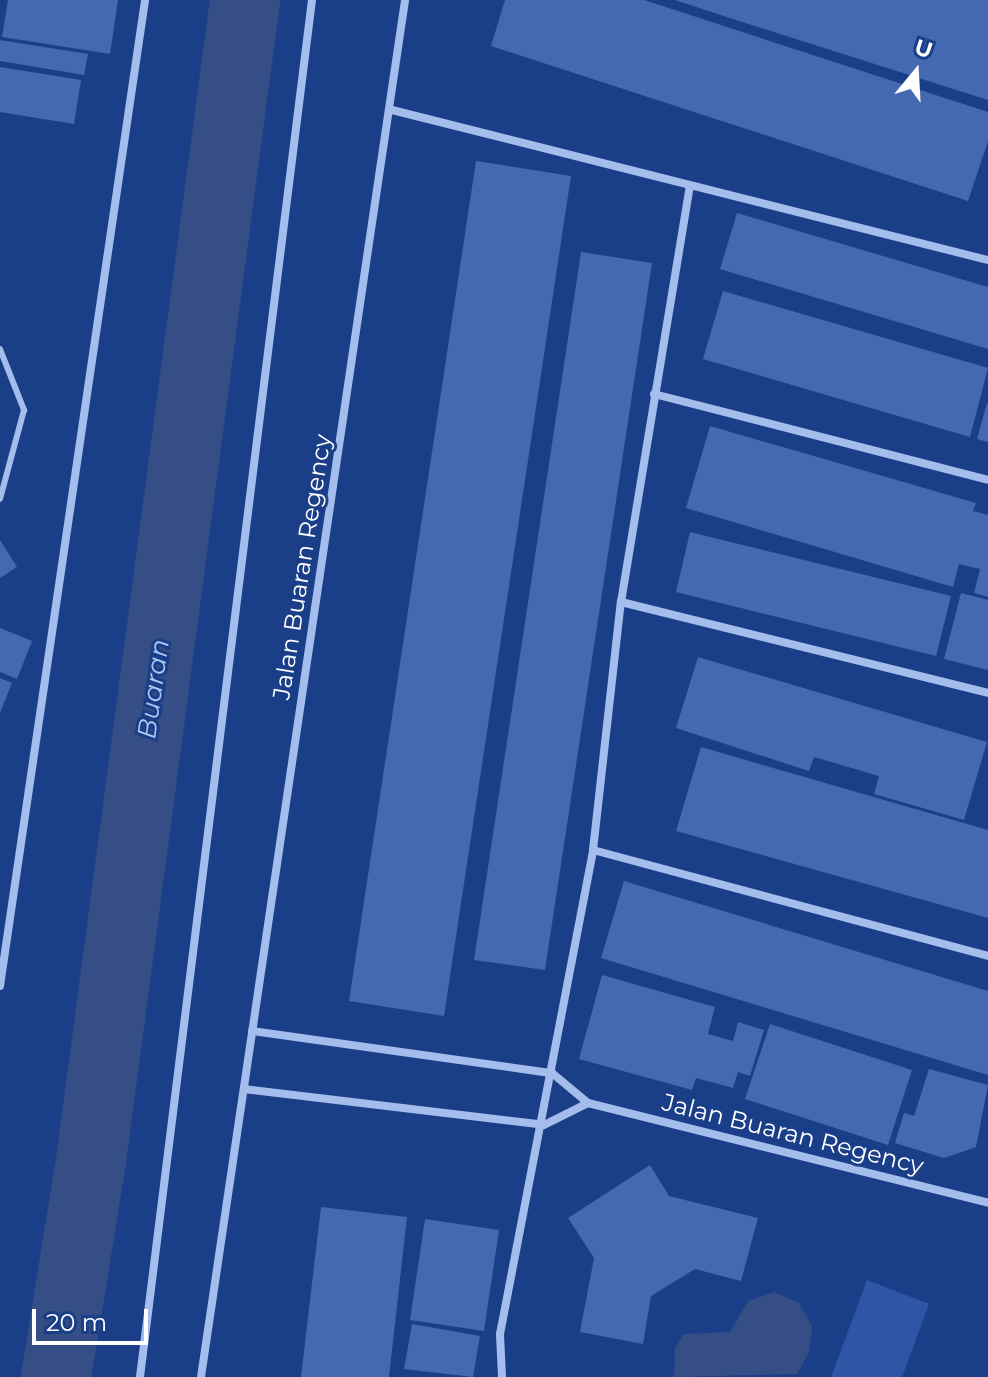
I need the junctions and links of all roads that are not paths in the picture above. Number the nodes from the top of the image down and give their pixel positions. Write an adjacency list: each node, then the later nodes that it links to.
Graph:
1 (145, 0): 15 (street)
2 (312, 0): 22 (street)
3 (405, 0): 4 (street, Jalan Buaran Regency)
4 (392, 110): 5 (street); 16 (street, Jalan Buaran Regency)
5 (690, 187): 6 (street); 8 (street)
6 (988, 260)
7 (0, 349): 10 (lane)
8 (654, 394): 9 (street); 11 (street)
9 (988, 480)
10 (0, 499)
11 (621, 602): 12 (street); 13 (street)
12 (988, 693)
13 (593, 850): 14 (street); 17 (street)
14 (988, 956)
15 (0, 986)
16 (252, 1031): 17 (street); 18 (street, Jalan Buaran Regency)
17 (552, 1073): 19 (street, Jalan Buaran Regency); 20 (street)
18 (244, 1089): 20 (street); 23 (street, Jalan Buaran Regency)
19 (588, 1103): 20 (street); 21 (street, Jalan Buaran Regency)
20 (544, 1125): 24 (street)
21 (988, 1203)
22 (140, 1377)
23 (201, 1377)
24 (502, 1377)

